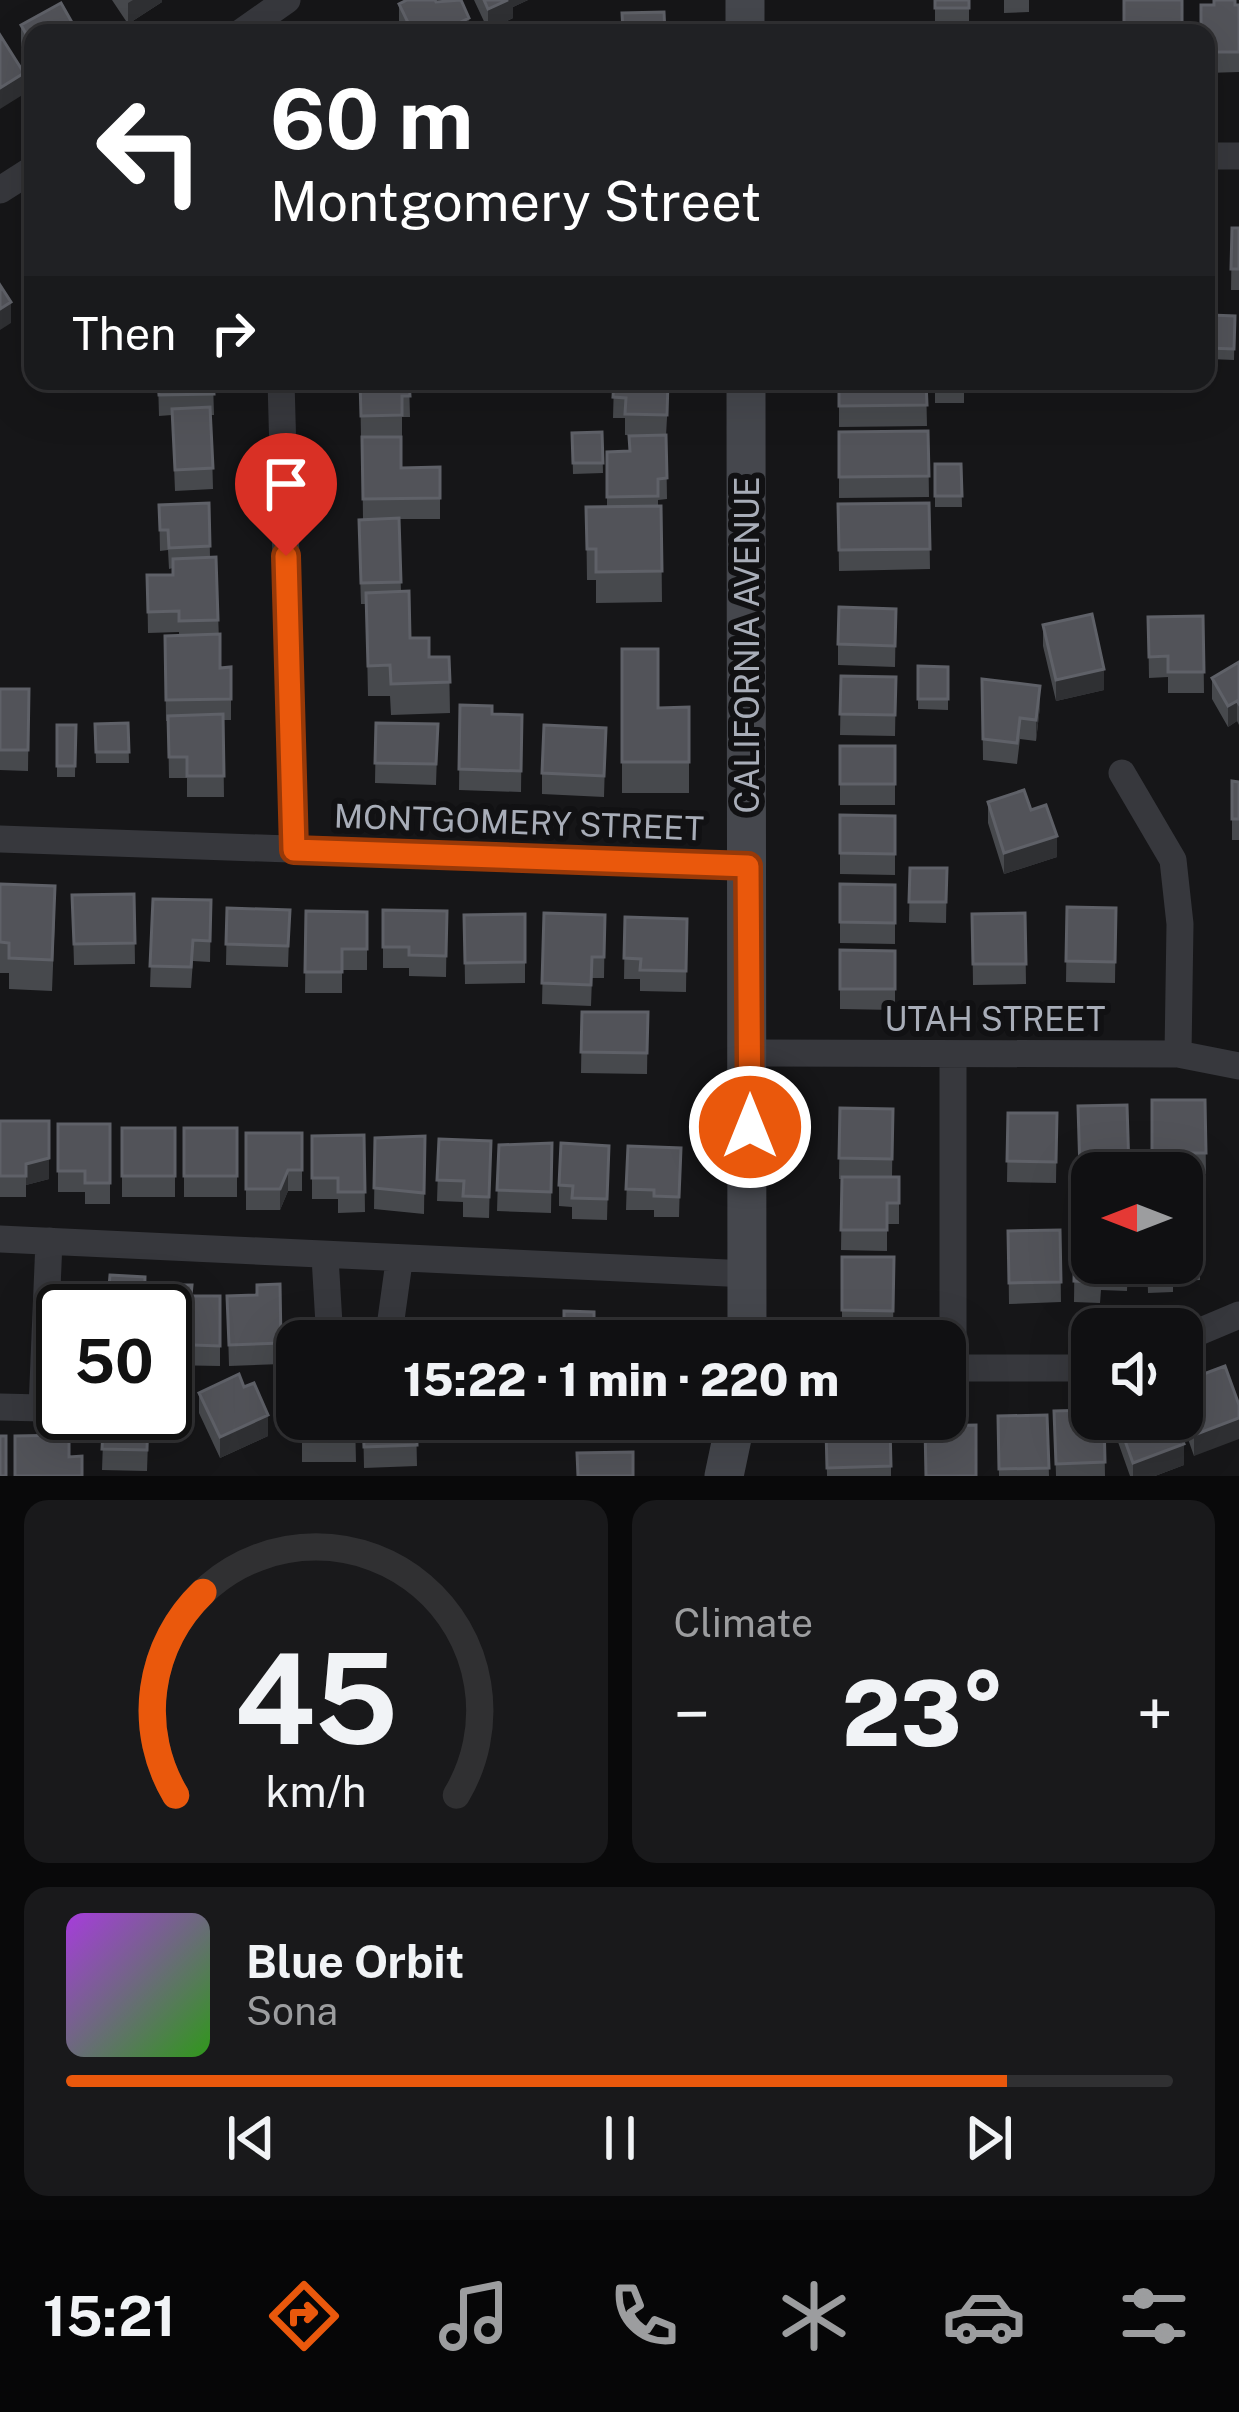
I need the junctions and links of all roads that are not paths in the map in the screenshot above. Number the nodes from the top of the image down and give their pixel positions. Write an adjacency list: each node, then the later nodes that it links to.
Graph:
1 (281, 390): 5 (street)
2 (746, 390): 6 (main road, CALIFORNIA AVENUE)
3 (1122, 773): 8 (street)
4 (0, 839): 5 (street, MONTGOMERY STREET)
5 (294, 850): 6 (street, MONTGOMERY STREET)
6 (748, 866): 7 (main road, CALIFORNIA AVENUE)
7 (749, 1053): 9 (street, UTAH STREET); 15 (main road, CALIFORNIA AVENUE)
8 (1178, 1054): 9 (street, UTAH STREET); 10 (street, UTAH STREET)
9 (953, 1056): 21 (street)
10 (1239, 1066)
11 (0, 1239): 12 (street)
12 (49, 1241): 13 (street); 22 (street)
13 (325, 1257): 14 (street); 17 (street)
14 (398, 1262): 15 (street); 18 (street)
15 (748, 1274): 19 (main road, CALIFORNIA AVENUE)
16 (1239, 1315): 20 (street)
17 (329, 1320)
18 (391, 1320)
19 (747, 1320)
20 (1203, 1330)
21 (1071, 1368)
22 (0, 1407)
23 (732, 1440): 24 (main road)
24 (724, 1476)

